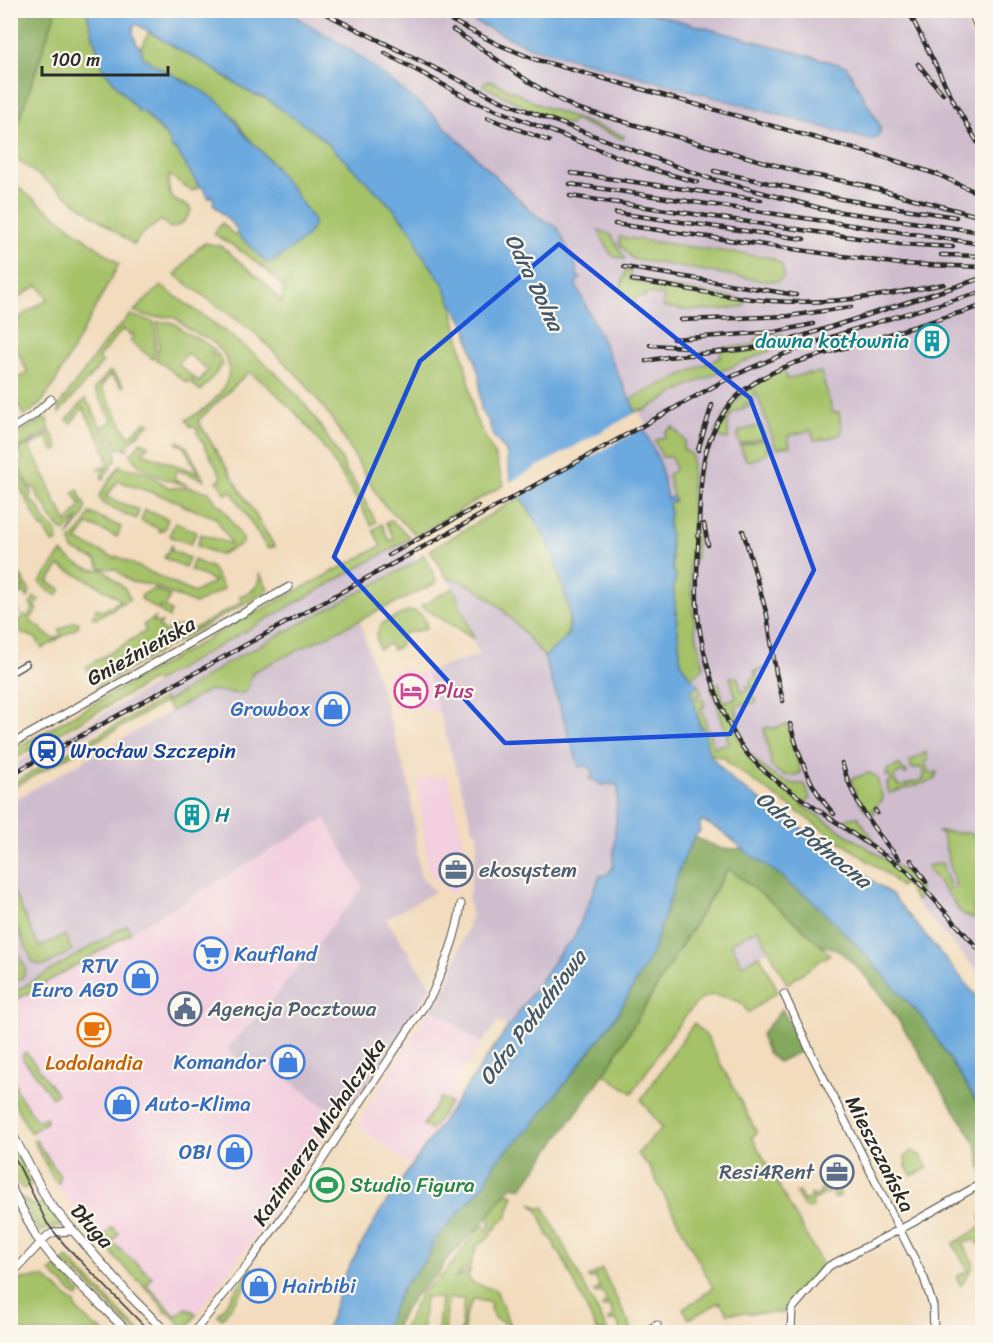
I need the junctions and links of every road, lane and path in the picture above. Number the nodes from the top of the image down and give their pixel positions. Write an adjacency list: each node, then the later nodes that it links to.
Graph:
1 (971, 10): 2 (street)
2 (979, 18): 3 (street)
3 (982, 37)
4 (51, 399): 5 (street)
5 (10, 430)
6 (289, 587): 9 (street, Gnieźnieńska)
7 (26, 664): 8 (street)
8 (10, 673)
9 (10, 745)
10 (461, 904): 22 (street, Kazimierza Michalczyka)
11 (784, 994): 15 (street, Mieszczańska)
12 (10, 1130): 16 (street, Długa)
13 (10, 1186): 17 (street)
14 (977, 1186): 15 (street)
15 (900, 1229): 24 (street); 25 (street, Mieszczańska)
16 (73, 1232): 17 (street); 21 (street, Długa)
17 (41, 1242): 18 (street); 20 (street)
18 (10, 1276)
19 (657, 1325): 23 (street)
20 (128, 1332)
21 (166, 1332)
22 (194, 1332)
23 (644, 1332)
24 (791, 1332)
25 (934, 1332)

